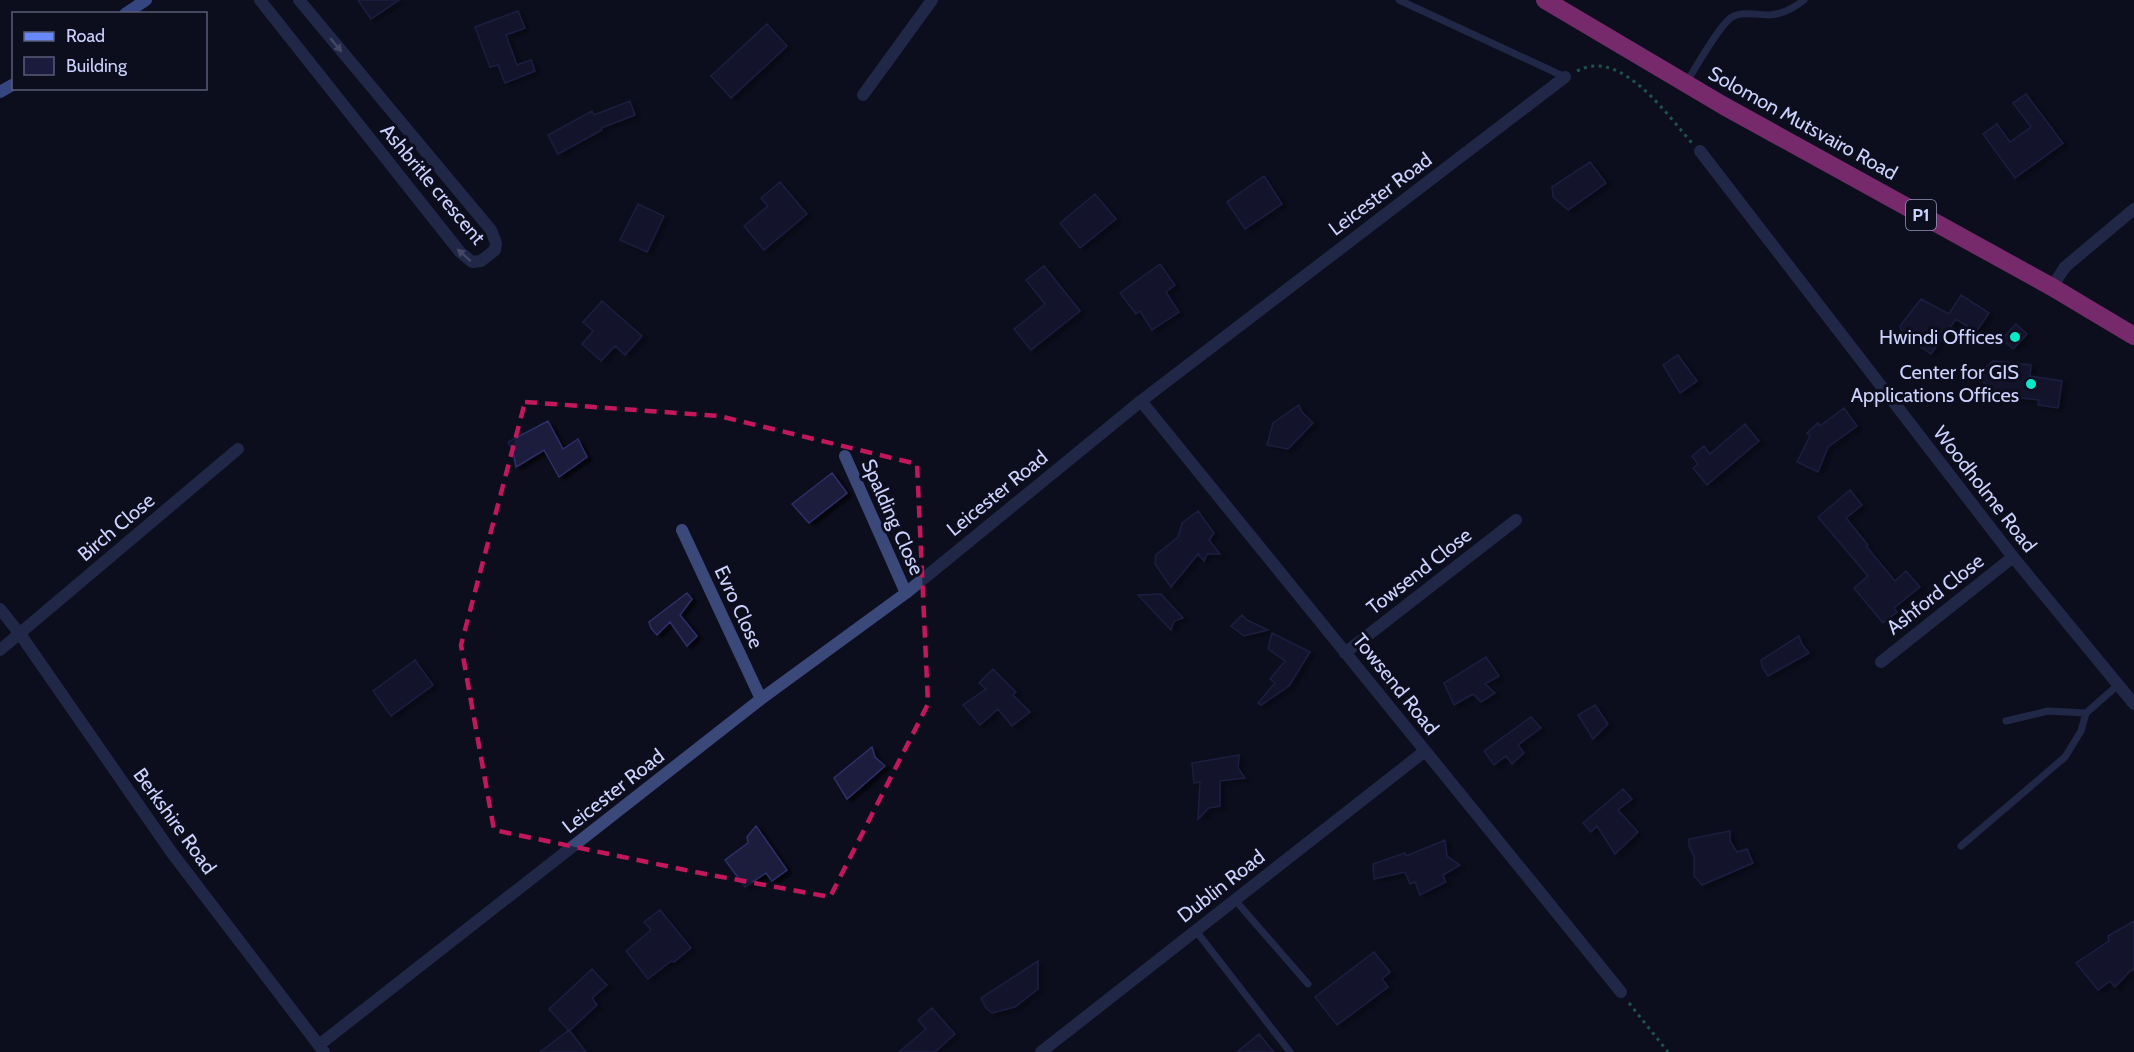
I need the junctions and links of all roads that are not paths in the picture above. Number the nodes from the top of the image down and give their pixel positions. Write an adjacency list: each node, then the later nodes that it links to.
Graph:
1 (146, 0): 8 (street)
2 (260, 0): 3 (street, Ashbritle crescent, one-way to 2)
3 (299, 0)
4 (932, 0): 11 (street)
5 (1399, 0): 9 (lane)
6 (1545, 0): 10 (highway, Solomon Mutsvairo Road / P1)
7 (1804, 0): 10 (lane)
8 (128, 12)
9 (1565, 78): 16 (street, Leicester Road)
10 (1686, 83): 14 (highway, Solomon Mutsvairo Road / P1)
11 (863, 95)
12 (1700, 151): 21 (street, Woodholme Road)
13 (2134, 208): 14 (street)
14 (2052, 287): 15 (highway, Solomon Mutsvairo Road / P1)
15 (2134, 336)
16 (1141, 401): 22 (street, Leicester Road); 26 (street, Towsend Road)
17 (238, 448): 24 (street, Birch Close)
18 (845, 456): 22 (street, Spalding Close)
19 (1516, 520): 26 (street, Towsend Close)
20 (682, 531): 29 (street, Evro Close)
21 (2013, 557): 27 (street, Ashford Close); 28 (street, Woodholme Road)
22 (906, 593): 29 (street, Leicester Road)
23 (0, 609): 24 (street, Berkshire Road)
24 (20, 634): 25 (street, Birch Close); 39 (street, Berkshire Road)
25 (0, 650)
26 (1345, 653): 33 (street, Towsend Road)
27 (1881, 662)
28 (2118, 686): 30 (street, Woodholme Road); 31 (lane)
29 (761, 699): 39 (street, Leicester Road)
30 (2134, 704)
31 (2086, 713): 32 (lane); 34 (lane)
32 (2006, 721)
33 (1425, 751): 35 (street, Dublin Road); 38 (street, Towsend Road)
34 (1961, 846)
35 (1235, 900): 36 (street, Dublin Road); 37 (lane)
36 (1196, 931): 40 (street, Dublin Road); 41 (lane)
37 (1308, 984)
38 (1621, 992)
39 (321, 1048)
40 (1041, 1052)
41 (1290, 1052)

